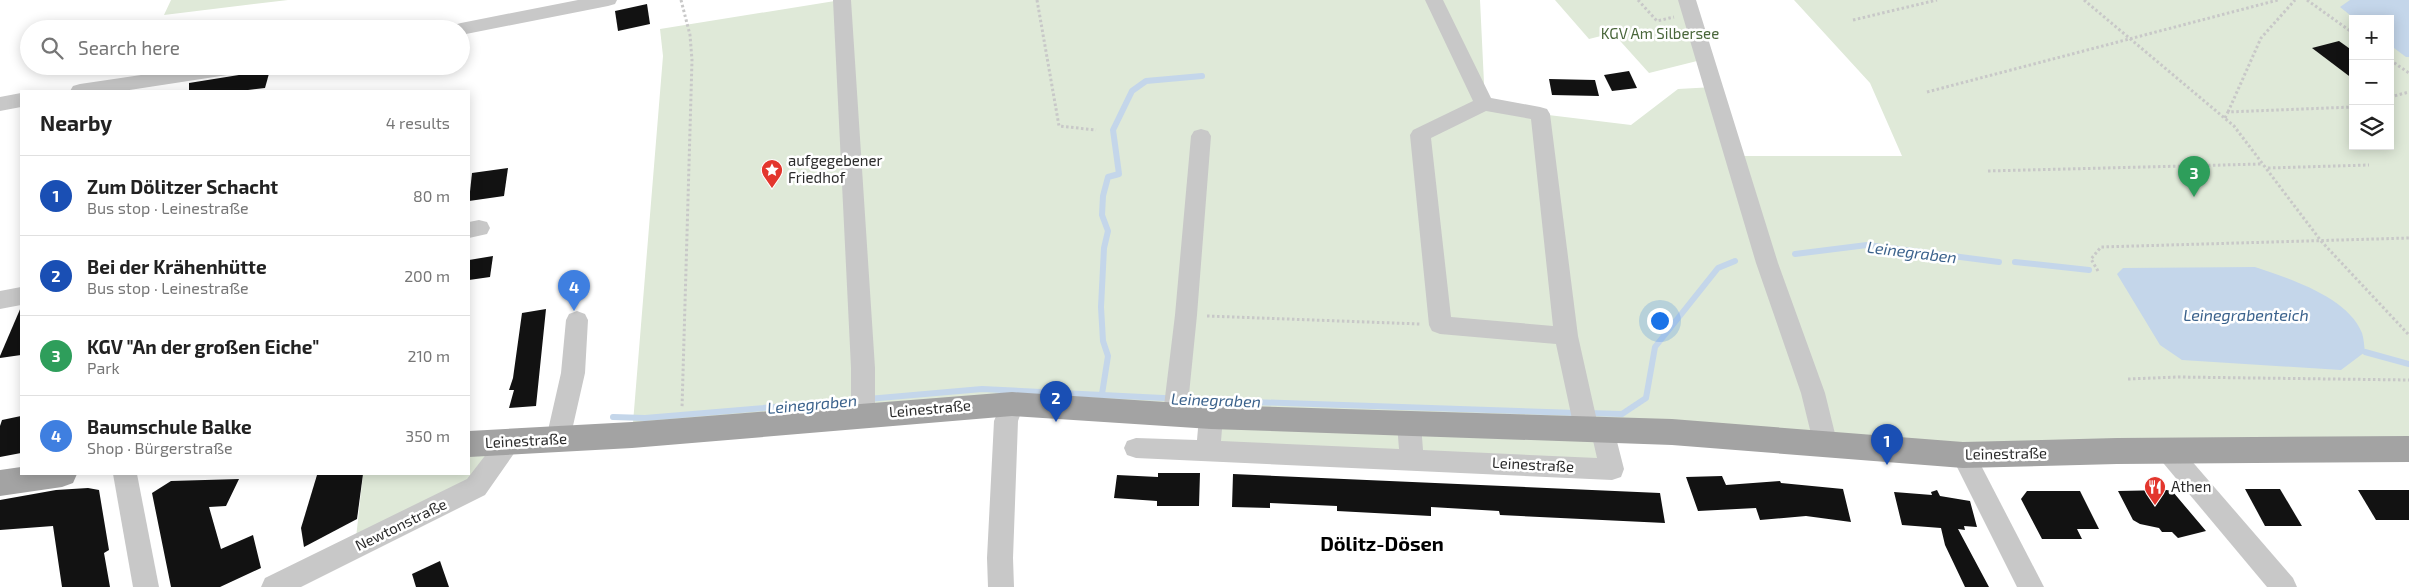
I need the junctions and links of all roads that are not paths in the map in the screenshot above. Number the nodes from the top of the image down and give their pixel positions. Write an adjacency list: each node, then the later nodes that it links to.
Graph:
1 (608, 0): 5 (street)
2 (842, 0): 18 (street)
3 (1434, 0): 10 (street)
4 (1687, 0): 25 (street)
5 (470, 27)
6 (187, 75): 7 (street)
7 (87, 90)
8 (20, 100): 9 (street)
9 (0, 104)
10 (1484, 104): 15 (street); 15 (street)
11 (1201, 136): 17 (street)
12 (20, 296): 13 (street)
13 (0, 300)
14 (577, 320): 22 (street)
15 (1566, 336): 20 (street)
16 (1012, 404): 17 (main road, Leinestraße); 18 (main road, Leinestraße); 37 (street)
17 (1176, 404): 19 (main road, Leinestraße)
18 (863, 405): 22 (main road, Leinestraße)
19 (1211, 417): 21 (main road, Leinestraße); 28 (street)
20 (1589, 421): 21 (main road, Leinestraße); 25 (main road, Leinestraße); 31 (street, Leinestraße)
21 (1409, 424): 31 (street)
22 (558, 439): 23 (main road, Leinestraße)
23 (510, 442): 24 (main road, Leinestraße); 36 (street, Newtonstraße)
24 (470, 444)
25 (1826, 446): 30 (main road, Leinestraße)
26 (1136, 448): 28 (street, Leinestraße)
27 (2409, 450): 29 (main road, Leinestraße)
28 (1208, 451): 31 (street, Leinestraße)
29 (2168, 451): 30 (main road, Leinestraße); 39 (street)
30 (1963, 455): 38 (street)
31 (1412, 460)
32 (55, 475): 34 (main road)
33 (125, 475): 35 (street)
34 (0, 483)
35 (146, 587)
36 (274, 587)
37 (1001, 587)
38 (2031, 587)
39 (2284, 587)

